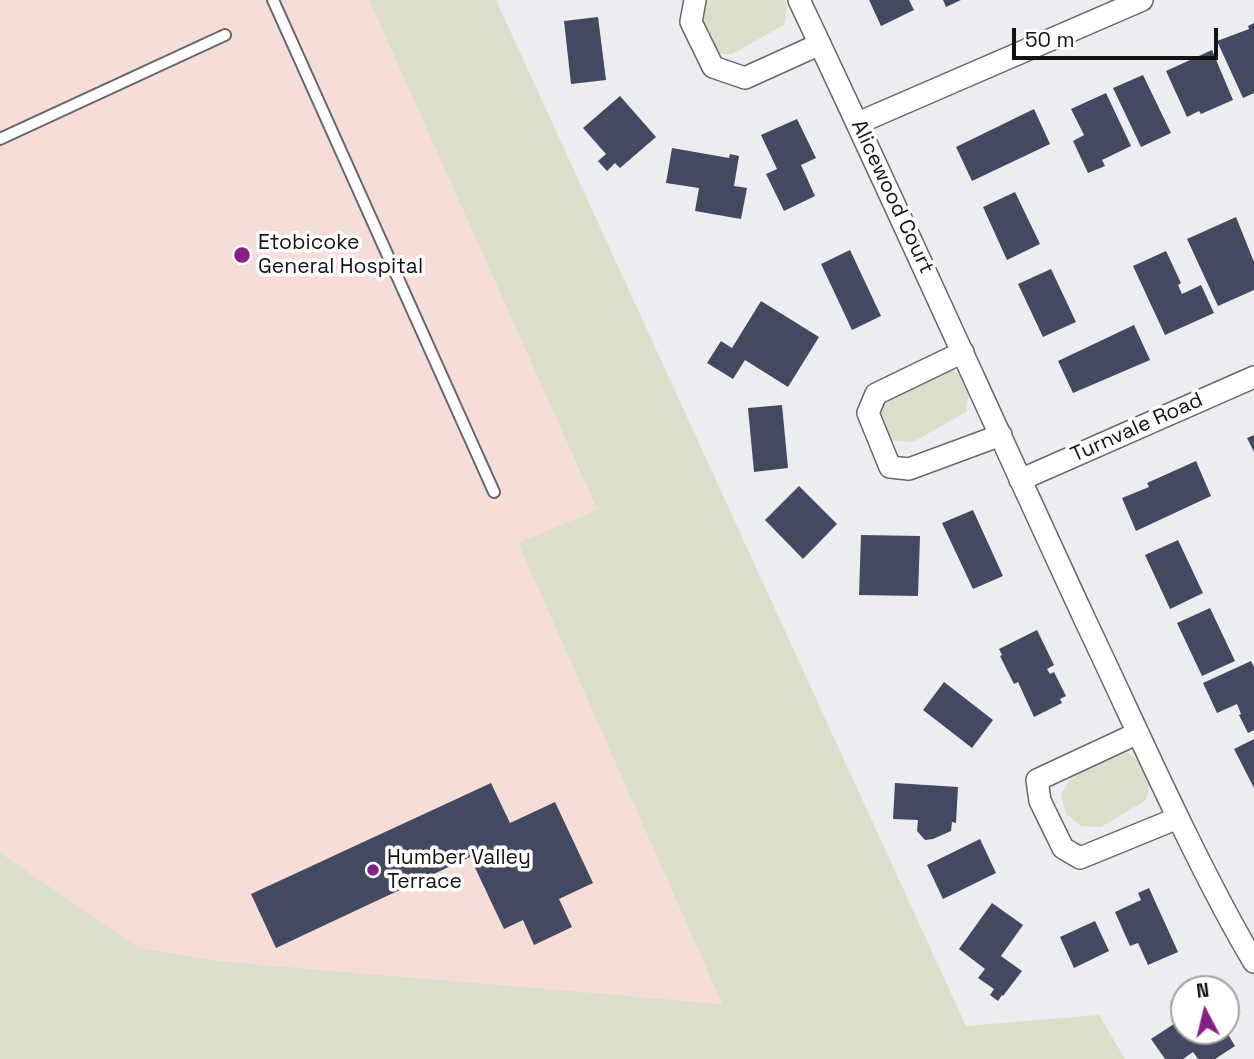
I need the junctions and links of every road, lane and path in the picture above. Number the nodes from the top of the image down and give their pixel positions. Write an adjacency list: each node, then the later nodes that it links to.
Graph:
1 (273, 0): 13 (lane)
2 (695, 0): 6 (street)
3 (799, 0): 6 (street, Alicewood Court)
4 (1142, 0): 7 (street)
5 (225, 35): 8 (lane)
6 (820, 44): 7 (street, Alicewood Court)
7 (858, 123): 9 (street, Alicewood Court)
8 (0, 139)
9 (963, 352): 11 (street, Alicewood Court); 11 (street)
10 (1254, 377): 12 (street, Turnvale Road)
11 (1000, 435): 12 (street, Alicewood Court)
12 (1020, 480): 14 (street, Alicewood Court)
13 (494, 492)
14 (1138, 733): 15 (street, Alicewood Court); 15 (street)
15 (1178, 818): 16 (street, Alicewood Court)
16 (1254, 962)

